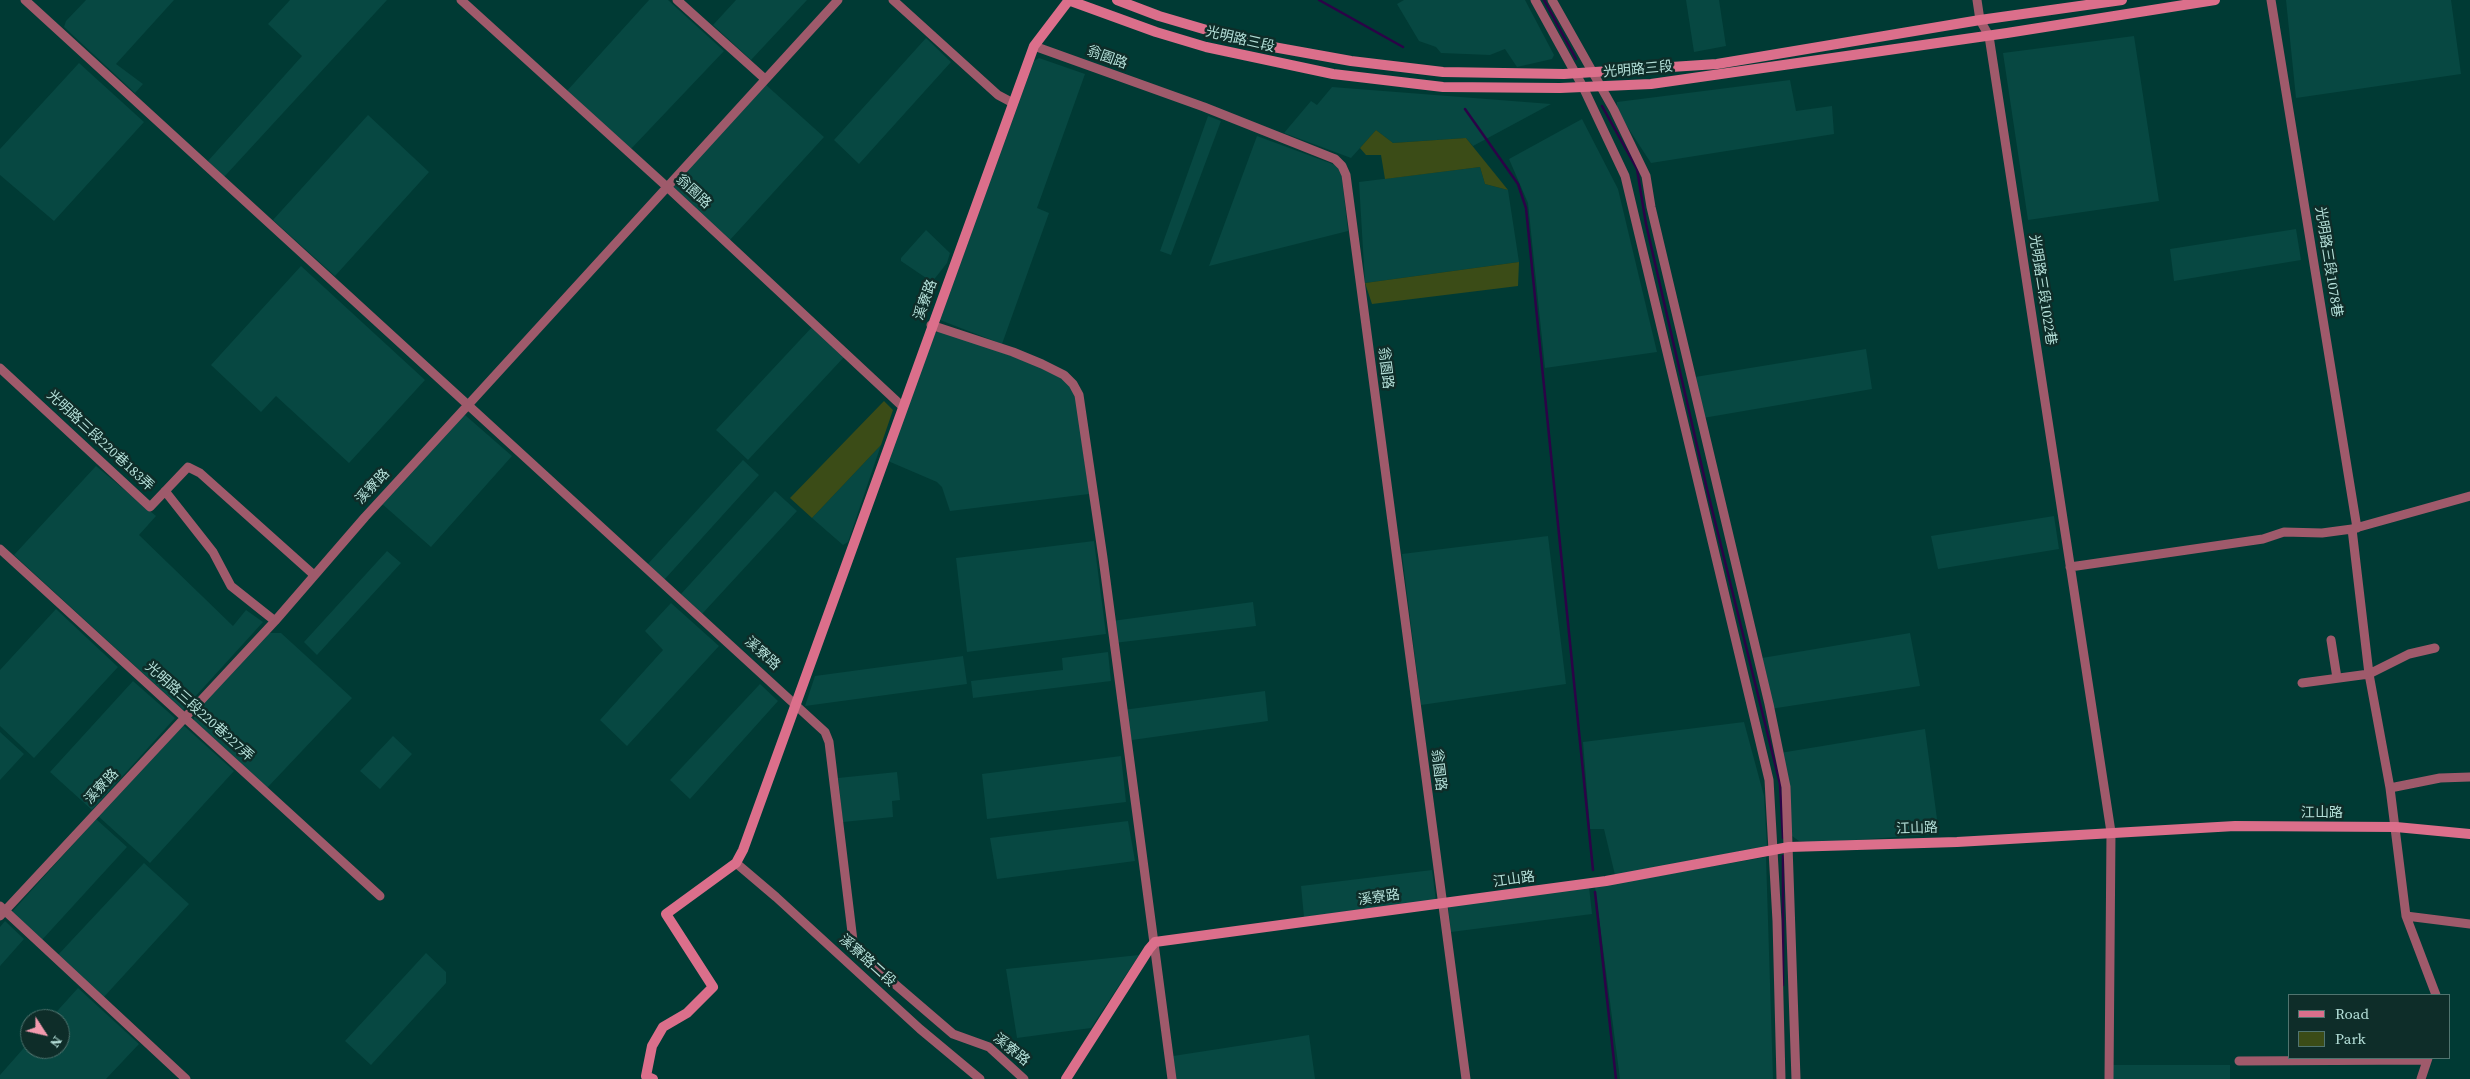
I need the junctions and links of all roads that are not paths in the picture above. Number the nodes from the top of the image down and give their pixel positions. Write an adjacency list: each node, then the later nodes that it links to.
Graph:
1 (25, 0): 26 (street)
2 (461, 0): 23 (street, 翁園路)
3 (678, 0): 19 (street)
4 (838, 0): 19 (street)
5 (894, 0): 22 (street)
6 (1069, 0): 16 (street, 溪寮路); 21 (street, 光明路三段)
7 (1117, 0): 18 (street, 光明路三段)
8 (1535, 0): 18 (street)
9 (1552, 0): 17 (street)
10 (1977, 0): 14 (street)
11 (2122, 0): 14 (street, 光明路三段)
12 (2216, 0): 15 (street, 光明路三段)
13 (2271, 0): 30 (street, 光明路三段1078巷)
14 (1980, 20): 15 (street, 光明路三段1022巷); 17 (street, 光明路三段)
15 (1989, 36): 20 (street, 光明路三段); 32 (street, 光明路三段1022巷)
16 (1034, 46): 22 (street, 溪寮路); 51 (street, 翁園路)
17 (1592, 73): 18 (street, 光明路三段); 20 (street)
18 (1575, 74): 21 (street)
19 (765, 79): 23 (street)
20 (1600, 87): 21 (street, 光明路三段); 47 (street)
21 (1582, 88): 48 (street)
22 (1013, 103): 24 (street, 溪寮路)
23 (666, 186): 26 (street); 27 (street, 翁園路)
24 (931, 325): 27 (street, 溪寮路); 55 (street)
25 (0, 368): 28 (street, 光明路三段220巷183弄)
26 (468, 404): 33 (street, 溪寮路); 40 (street, 溪寮路)
27 (903, 407): 40 (street, 溪寮路)
28 (165, 491): 33 (street, 光明路三段220巷183弄); 34 (street)
29 (2470, 496): 30 (street)
30 (2355, 528): 32 (street); 37 (street, 光明路三段1078巷)
31 (0, 549): 41 (street, 光明路三段220巷227弄)
32 (2070, 567): 45 (street, 光明路三段1022巷)
33 (314, 575): 34 (street, 溪寮路)
34 (276, 621): 41 (street, 溪寮路)
35 (2331, 640): 38 (street)
36 (2435, 648): 37 (street)
37 (2369, 674): 38 (street); 43 (street, 光明路三段1078巷)
38 (2337, 678): 39 (street)
39 (2302, 683)
40 (796, 704): 49 (street, 溪寮路); 62 (street, 溪寮路)
41 (185, 718): 50 (street, 光明路三段220巷227弄); 52 (street, 溪寮路)
42 (2470, 777): 43 (street)
43 (2390, 788): 44 (street, 光明路三段1078巷)
44 (2396, 827): 45 (street, 江山路); 46 (street, 江山路); 53 (street)
45 (2111, 832): 47 (street, 江山路); 68 (street, 光明路三段1022巷)
46 (2470, 834)
47 (1789, 847): 48 (street, 江山路); 67 (street)
48 (1774, 851): 51 (street, 江山路); 66 (street)
49 (736, 863): 60 (street, 溪寮路); 61 (street, 溪寮路二段)
50 (380, 896)
51 (1442, 904): 55 (street, 溪寮路); 65 (street, 翁園路)
52 (2, 911): 59 (street)
53 (2406, 916): 54 (street); 56 (street)
54 (2470, 924)
55 (1155, 942): 63 (street); 64 (street)
56 (2436, 994)
57 (2427, 1059): 58 (street); 69 (street)
58 (2239, 1061)
59 (186, 1079)
60 (653, 1079)
61 (980, 1079)
62 (1024, 1079)
63 (1066, 1079)
64 (1172, 1079)
65 (1466, 1079)
66 (1781, 1079)
67 (1796, 1079)
68 (2109, 1079)
69 (2421, 1079)

